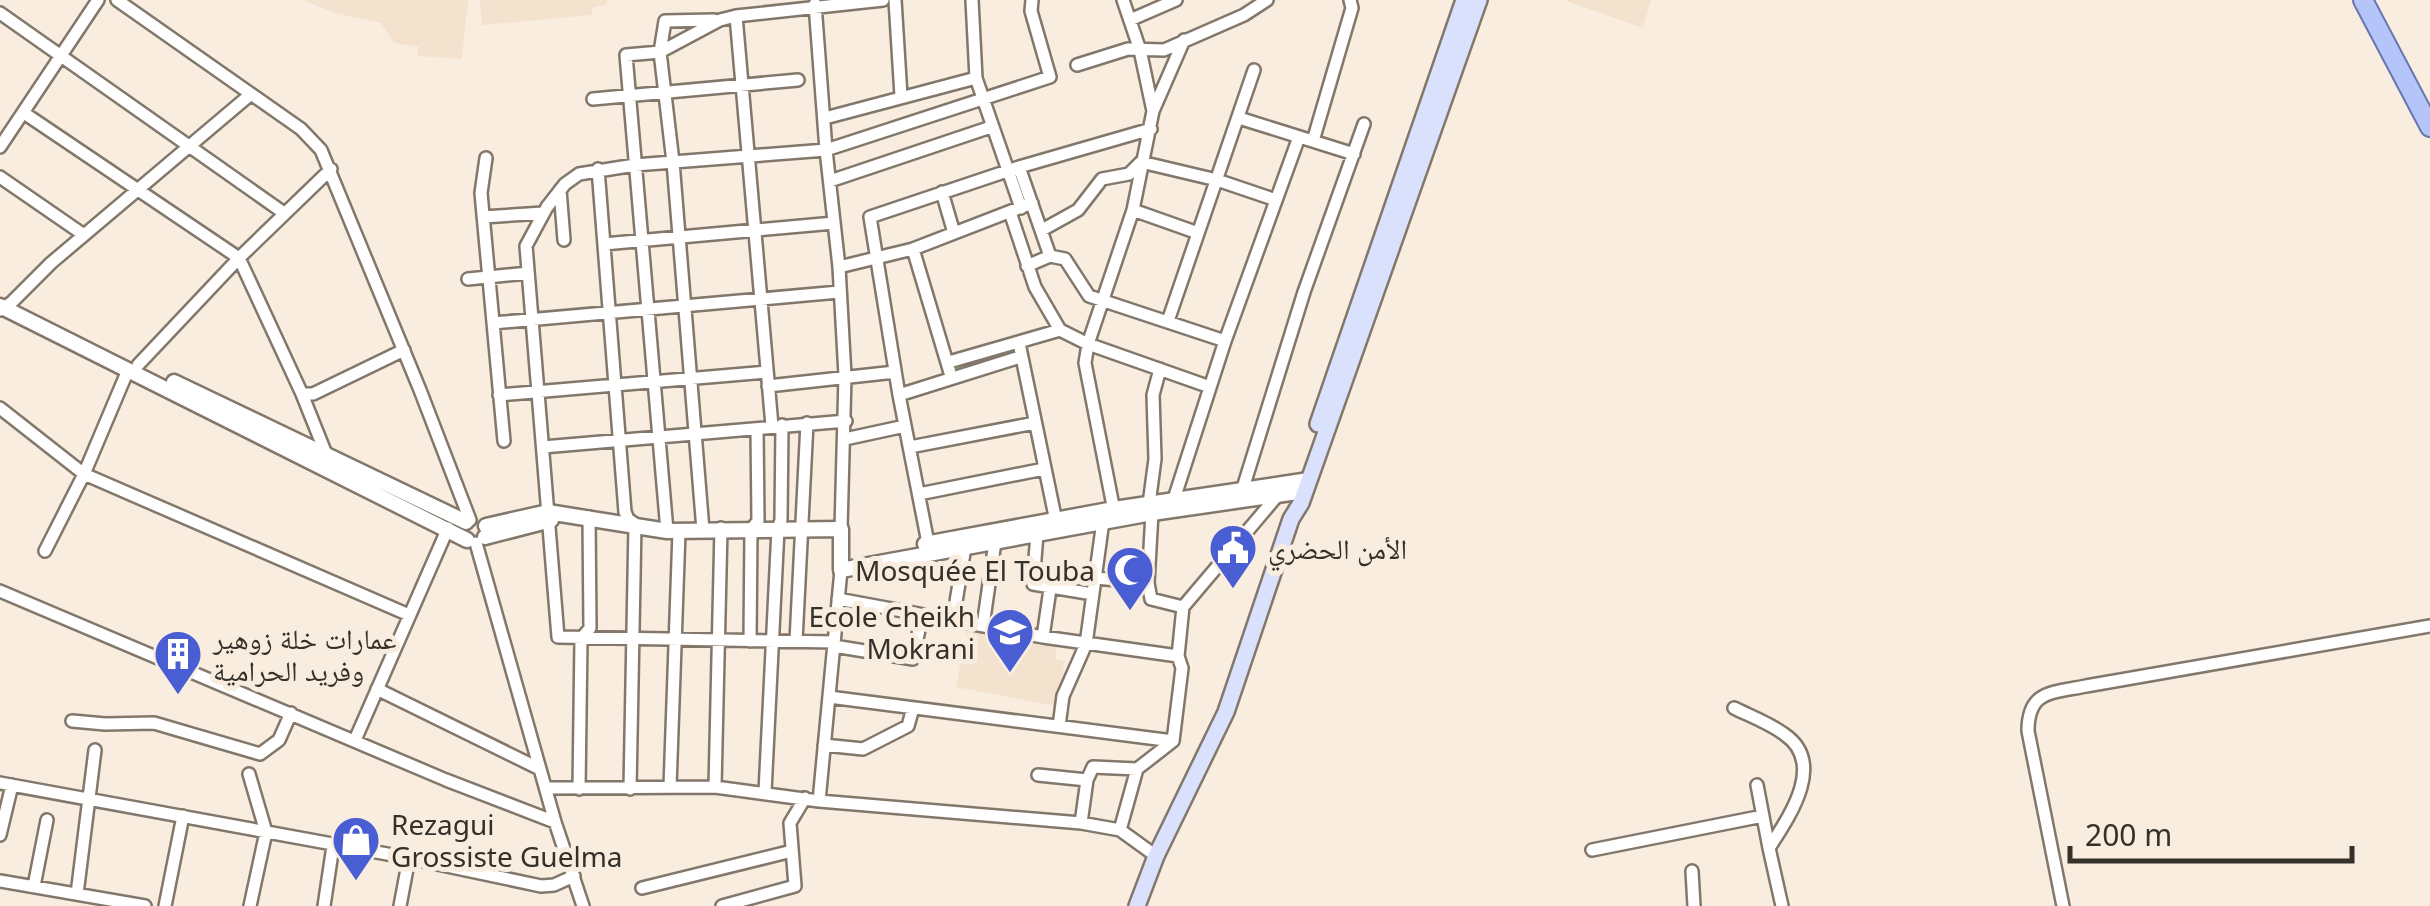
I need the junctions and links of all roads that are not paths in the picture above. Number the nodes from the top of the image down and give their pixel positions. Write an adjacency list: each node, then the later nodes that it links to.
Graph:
1 (98, 0): 22 (street)
2 (117, 0): 29 (street)
3 (883, 0): 14 (street)
4 (895, 0): 31 (street)
5 (972, 0): 25 (street)
6 (1032, 0): 33 (street)
7 (1123, 0): 18 (street)
8 (1176, 0): 18 (street)
9 (1267, 0): 19 (street)
10 (1350, 0): 43 (street)
11 (1464, 0): 136 (main road)
12 (1479, 0): 136 (main road)
13 (2363, 0): 40 (main road)
14 (815, 4): 16 (street); 36 (street)
15 (0, 13): 22 (street)
16 (736, 16): 17 (street); 27 (street)
17 (720, 20): 21 (street); 21 (street)
18 (1130, 20): 20 (street)
19 (1184, 40): 20 (street); 34 (street)
20 (1140, 50): 23 (street); 34 (street)
21 (660, 52): 28 (street); 30 (street)
22 (61, 56): 35 (street); 44 (street)
23 (1077, 65)
24 (1254, 70): 37 (street)
25 (976, 78): 31 (street); 33 (street)
26 (798, 80): 27 (street)
27 (742, 85): 28 (street); 49 (street)
28 (664, 92): 30 (street); 50 (street)
29 (251, 94): 44 (street); 53 (street)
30 (628, 96): 32 (street); 52 (street)
31 (901, 96): 36 (street)
32 (593, 99)
33 (981, 99): 39 (street); 46 (street)
34 (1153, 111): 41 (street)
35 (24, 113): 45 (street); 59 (street)
36 (825, 118): 46 (street)
37 (1240, 118): 42 (street); 58 (street)
38 (1364, 124): 47 (street)
39 (991, 127): 55 (street); 57 (street)
40 (2430, 128)
41 (1151, 129): 51 (street); 55 (street)
42 (1300, 137): 43 (street); 62 (street)
43 (1313, 141): 47 (street)
44 (189, 146): 59 (street); 65 (street)
45 (0, 147)
46 (826, 150): 49 (street); 57 (street)
47 (1354, 154): 137 (street)
48 (486, 158): 67 (street)
49 (748, 158): 50 (street); 69 (street)
50 (673, 162): 52 (street); 74 (street)
51 (1141, 162): 58 (street); 64 (street); 70 (street)
52 (635, 165): 54 (street); 76 (street)
53 (330, 168): 65 (street); 101 (street)
54 (598, 169): 60 (street); 77 (street)
55 (1013, 169): 61 (street); 63 (street)
56 (0, 177): 73 (street)
57 (830, 180): 68 (street)
58 (1217, 180): 62 (street); 72 (street)
59 (138, 190): 73 (street); 80 (street)
60 (560, 190): 66 (street); 75 (street)
61 (942, 192): 71 (street); 81 (street)
62 (1276, 200): 98 (street)
63 (1021, 208): 70 (street); 71 (street); 82 (street)
64 (1133, 210): 72 (street); 89 (street)
65 (284, 213): 80 (street)
66 (543, 213): 67 (street); 84 (street)
67 (483, 216): 85 (street)
68 (834, 223): 69 (street); 83 (street)
69 (754, 230): 74 (street); 88 (street)
70 (1042, 230): 79 (street)
71 (954, 233): 78 (street)
72 (1198, 233): 95 (street)
73 (84, 235): 90 (street)
74 (678, 238): 76 (street); 91 (street)
75 (564, 240)
76 (640, 241): 77 (street); 92 (street)
77 (604, 244): 93 (street)
78 (913, 249): 81 (street); 103 (street)
79 (1050, 256): 82 (street); 89 (street)
80 (238, 258): 104 (street); 116 (street)
81 (878, 258): 83 (street); 107 (street)
82 (1027, 266): 97 (street)
83 (839, 267): 87 (street)
84 (528, 273): 85 (street); 94 (street)
85 (488, 277): 86 (street); 96 (street)
86 (468, 280)
87 (840, 292): 88 (street); 108 (street)
88 (760, 299): 91 (street); 106 (street)
89 (1103, 301): 95 (street); 100 (street)
90 (3, 304): 104 (street)
91 (686, 306): 92 (street); 110 (street)
92 (646, 308): 93 (street); 111 (street)
93 (609, 312): 94 (street); 112 (street)
94 (533, 319): 96 (street); 115 (street)
95 (1168, 321): 98 (street)
96 (493, 323): 117 (street)
97 (1060, 330): 99 (street); 100 (street)
98 (1225, 340): 114 (street)
99 (1019, 342): 102 (street); 103 (street)
100 (1088, 344): 105 (street); 144 (street)
101 (404, 350): 116 (street); 145 (street)
102 (1020, 356): 109 (street); 122 (street)
103 (949, 362): 109 (street)
104 (133, 368): 133 (street); 135 (street); 148 (street)
105 (1160, 370): 114 (street); 141 (street)
106 (767, 372): 110 (street); 113 (street)
107 (895, 372): 108 (street); 118 (street)
108 (846, 376): 113 (street); 120 (street)
109 (951, 376): 118 (street)
110 (690, 377): 111 (street); 126 (street)
111 (653, 380): 112 (street); 127 (street)
112 (615, 385): 115 (street); 129 (street)
113 (768, 386): 123 (street)
114 (1210, 387): 140 (street)
115 (539, 391): 117 (street); 131 (street)
116 (302, 394): 133 (street)
117 (500, 395): 130 (street)
118 (899, 395): 124 (street)
119 (0, 408): 135 (street)
120 (846, 421): 121 (street); 128 (street)
121 (807, 423): 123 (street); 150 (street)
122 (1034, 423): 132 (street); 134 (street)
123 (777, 426): 125 (street); 154 (street)
124 (905, 426): 128 (street); 132 (street)
125 (757, 428): 126 (street); 153 (street)
126 (696, 433): 127 (street); 152 (street)
127 (659, 436): 129 (street); 155 (street)
128 (844, 439): 151 (street)
129 (620, 440): 131 (street); 146 (street)
130 (504, 441)
131 (544, 447): 142 (street)
132 (910, 447): 138 (street)
133 (326, 454): 145 (street)
134 (1044, 469): 138 (street); 147 (street)
135 (84, 474): 161 (street); 170 (street)
136 (1302, 486): 137 (street); 139 (street); 225 (main road)
137 (1243, 488): 140 (street)
138 (919, 494): 160 (street)
139 (1277, 496): 141 (street); 169 (street)
140 (1174, 500): 141 (street)
141 (1150, 508): 144 (street); 164 (street)
142 (553, 516): 143 (street); 157 (street); 176 (street)
143 (589, 517): 146 (street); 176 (street)
144 (1111, 517): 147 (street); 163 (street)
145 (468, 521): 157 (street)
146 (635, 524): 155 (street); 177 (street)
147 (1056, 525): 156 (street); 160 (street)
148 (448, 528): 157 (street); 170 (street)
149 (722, 528): 152 (street); 153 (street); 179 (street)
150 (803, 528): 151 (street); 154 (street); 182 (street)
151 (841, 529): 162 (street)
152 (703, 530): 155 (street)
153 (751, 530): 154 (street); 180 (street)
154 (778, 530): 181 (street)
155 (673, 531): 178 (street)
156 (1037, 534): 158 (street); 165 (street)
157 (478, 536): 197 (street)
158 (995, 542): 159 (street); 173 (street)
159 (965, 547): 160 (street); 172 (street)
160 (929, 548): 162 (street)
161 (45, 550)
162 (842, 566): 168 (street)
163 (1096, 578): 164 (street); 167 (street)
164 (1148, 583): 169 (street)
165 (1050, 588): 167 (street); 175 (street)
166 (0, 591): 190 (street)
167 (1093, 594): 184 (street)
168 (838, 599): 171 (street); 183 (street)
169 (1184, 607): 185 (street)
170 (408, 615): 186 (street)
171 (922, 615): 172 (street); 183 (street)
172 (953, 620): 173 (street)
173 (983, 626): 175 (street)
174 (2430, 626): 243 (street)
175 (1043, 637): 184 (street)
176 (582, 640): 177 (street); 207 (street)
177 (634, 640): 178 (street); 208 (street)
178 (675, 640): 179 (street); 204 (street)
179 (721, 640): 180 (street); 205 (street)
180 (750, 640): 181 (street)
181 (771, 641): 182 (street); 209 (street)
182 (796, 641): 183 (street)
183 (834, 644): 187 (street)
184 (1086, 644): 185 (street); 192 (street)
185 (1178, 656): 194 (street)
186 (377, 689): 193 (street); 197 (street)
187 (829, 697): 188 (street); 195 (street)
188 (913, 708): 192 (street); 195 (street)
189 (1734, 708): 222 (street)
190 (292, 713): 191 (street); 193 (street)
191 (72, 720)
192 (1058, 726): 194 (street)
193 (355, 740): 216 (street)
194 (1173, 742): 198 (street)
195 (824, 745): 212 (street)
196 (94, 750): 211 (street)
197 (540, 769): 206 (street)
198 (1138, 770): 201 (street); 218 (street)
199 (249, 774): 219 (street)
200 (1038, 775): 201 (street)
201 (1086, 780): 217 (street)
202 (6, 784): 211 (street); 220 (street)
203 (1757, 786): 214 (street)
204 (670, 787): 205 (street); 208 (street)
205 (714, 787): 209 (street)
206 (546, 788): 207 (street); 216 (street)
207 (578, 789): 208 (street)
208 (630, 789)
209 (765, 792): 210 (street)
210 (805, 798): 212 (street); 224 (street)
211 (88, 799): 213 (street); 232 (street)
212 (819, 800): 217 (street)
213 (183, 816): 219 (street); 234 (street)
214 (1763, 816): 222 (street); 223 (street)
215 (46, 820): 230 (street)
216 (555, 822): 228 (street)
217 (1081, 823): 218 (street)
218 (1120, 830): 225 (street)
219 (266, 832): 221 (street); 235 (street)
220 (0, 835)
221 (333, 846): 226 (street); 236 (street)
222 (1769, 848): 242 (street)
223 (1592, 850)
224 (792, 851): 231 (street); 239 (street)
225 (1156, 856): 240 (main road)
226 (409, 858): 228 (street); 237 (street)
227 (1692, 872): 241 (street)
228 (574, 876): 238 (street)
229 (0, 881): 230 (street)
230 (34, 886): 232 (street)
231 (642, 888)
232 (77, 894): 233 (street)
233 (145, 906)
234 (166, 906)
235 (250, 906)
236 (324, 906)
237 (400, 906)
238 (583, 906)
239 (722, 906)
240 (1137, 906)
241 (1694, 906)
242 (1782, 906)
243 (2063, 906)

